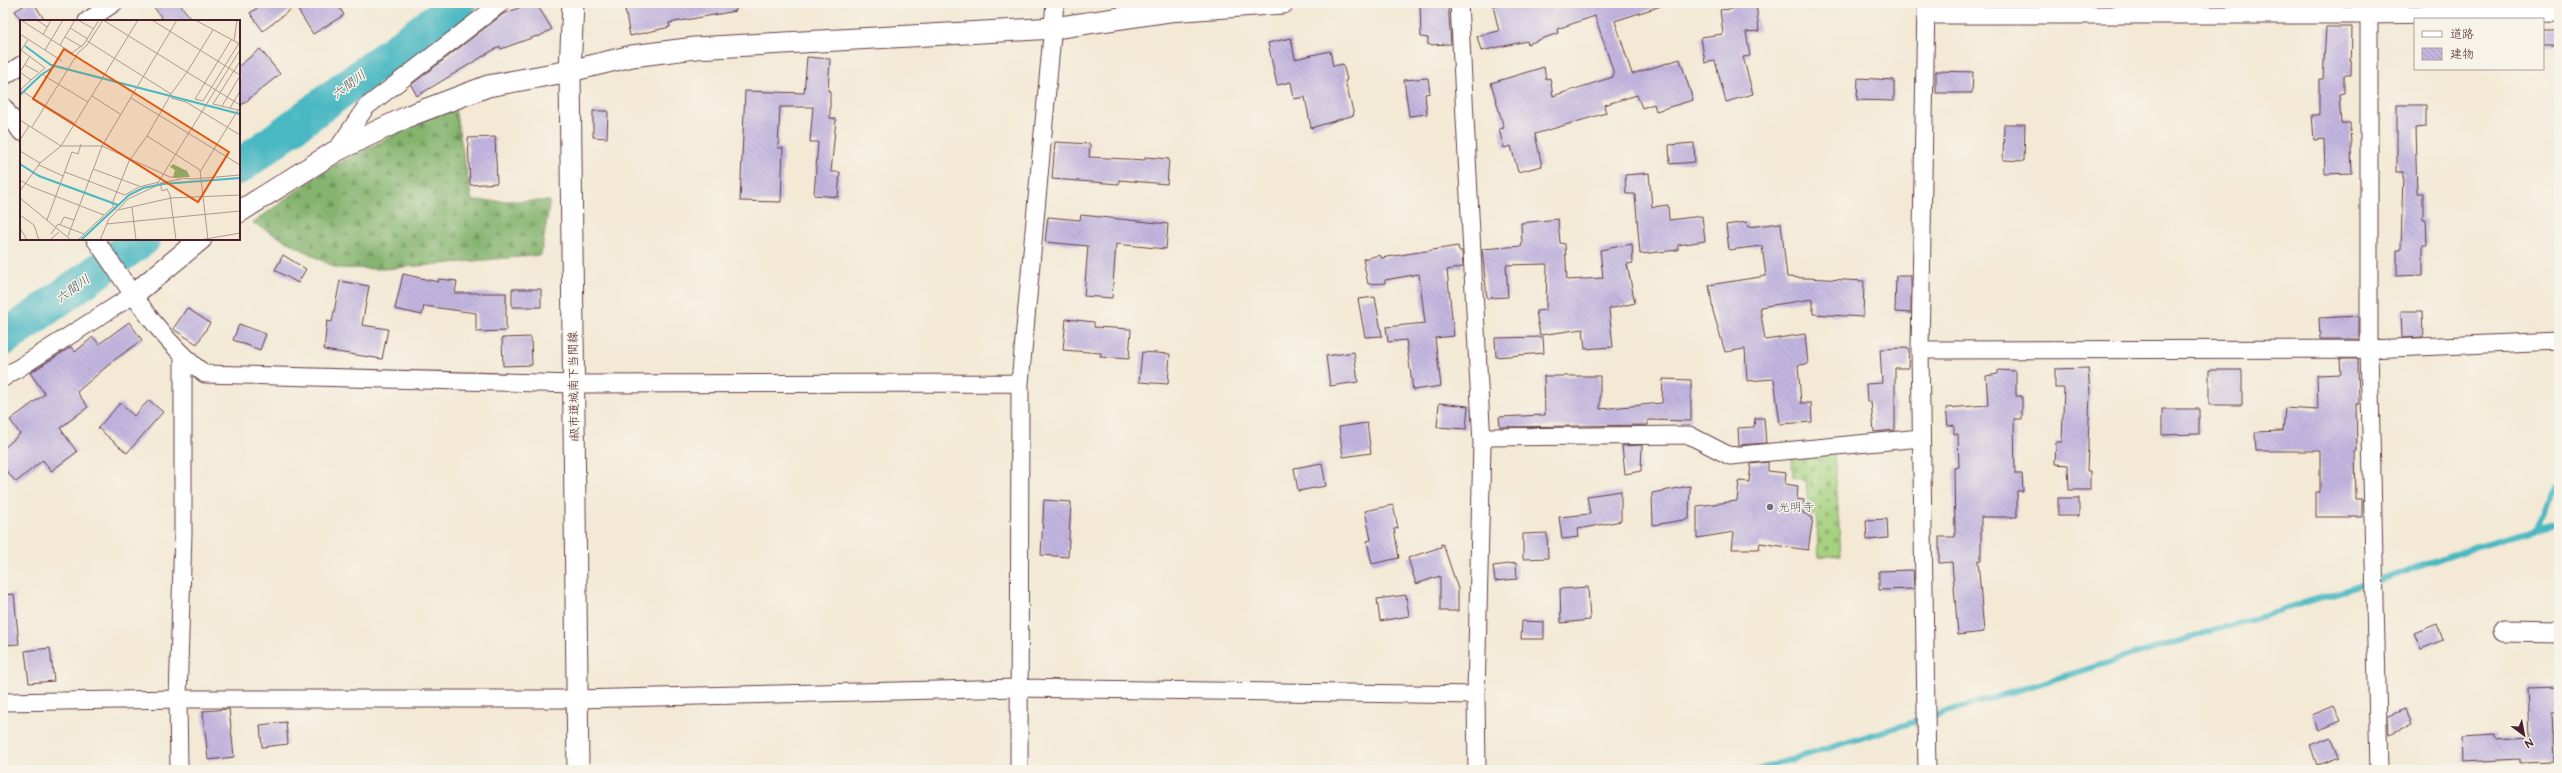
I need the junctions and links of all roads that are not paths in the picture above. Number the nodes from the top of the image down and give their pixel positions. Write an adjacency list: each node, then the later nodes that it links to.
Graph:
1 (114, 3): 10 (street)
2 (500, 3): 17 (street)
3 (572, 3): 13 (street, 1級市道城南下当間線)
4 (1055, 3): 11 (street)
5 (1283, 3): 11 (street)
6 (1459, 3): 30 (street)
7 (1926, 9): 8 (street); 24 (street)
8 (2369, 9): 9 (street); 23 (street)
9 (2559, 12)
10 (88, 20)
11 (1054, 28): 13 (street); 27 (street)
12 (20, 66): 14 (street)
13 (570, 71): 17 (street); 28 (street, 1級市道城南下当間線)
14 (3, 76)
15 (3, 106): 16 (street)
16 (20, 131)
17 (336, 151): 18 (street)
18 (240, 211)
19 (200, 240): 21 (street)
20 (98, 243): 21 (street)
21 (129, 290): 25 (street); 26 (street)
22 (2559, 342): 23 (street)
23 (2369, 349): 24 (street); 43 (street)
24 (1920, 350): 29 (street)
25 (183, 358): 28 (street); 35 (street)
26 (3, 378)
27 (1020, 383): 28 (street); 33 (street)
28 (575, 384): 36 (street, 1級市道城南下当間線)
29 (1921, 438): 30 (street); 42 (street)
30 (1482, 444): 34 (street)
31 (2504, 631): 32 (street)
32 (2559, 632)
33 (1018, 688): 34 (street); 36 (street); 40 (street)
34 (1476, 695): 41 (street)
35 (178, 700): 36 (street); 37 (street); 38 (street)
36 (577, 700): 39 (street, 1級市道城南下当間線)
37 (3, 702)
38 (179, 770)
39 (578, 770)
40 (1019, 770)
41 (1477, 770)
42 (1927, 770)
43 (2379, 770)

